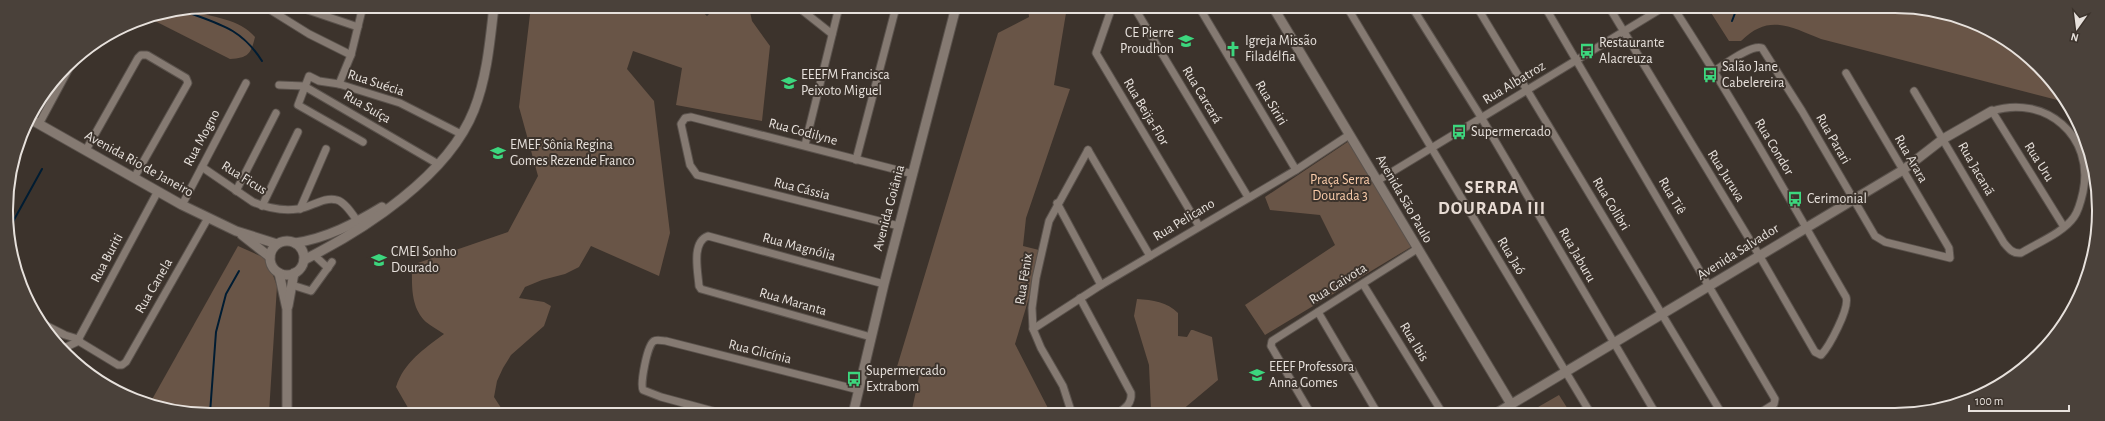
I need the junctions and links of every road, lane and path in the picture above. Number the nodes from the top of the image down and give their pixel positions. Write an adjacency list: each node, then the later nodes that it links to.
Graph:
1 (275, 13): 23 (street)
2 (316, 13): 20 (street)
3 (361, 13): 20 (street)
4 (493, 13): 40 (street)
5 (806, 13): 22 (street)
6 (837, 13): 22 (street)
7 (894, 13): 48 (street)
8 (955, 13): 53 (street, Avenida Goiânia)
9 (1110, 13): 69 (street, Rua Beija-Flor)
10 (1138, 13): 60 (street, Rua Carcará)
11 (1203, 13): 51 (street, Rua Siriri)
12 (1277, 13): 41 (street, Avenida São Paulo)
13 (1351, 13): 45 (street, Rua Jaó)
14 (1416, 13): 36 (street, Rua Jaburu)
15 (1480, 13): 32 (street, Rua Colibri)
16 (1549, 13): 24 (street, Rua Tiê)
17 (1612, 13): 21 (street, Rua Juruva)
18 (1656, 13): 21 (street, Rua Albatroz)
19 (1676, 13): 25 (street, Rua Condor)
20 (358, 28): 23 (street)
21 (1623, 33): 24 (street, Rua Albatroz); 78 (street, Rua Juruva)
22 (832, 34): 44 (street)
23 (351, 54): 30 (street)
24 (1576, 60): 32 (street, Rua Albatroz); 88 (street, Rua Tiê)
25 (1714, 71): 61 (street, Rua Parari); 70 (street, Rua Condor)
26 (1846, 73): 52 (street, Rua Arara)
27 (64, 78): 38 (street)
28 (246, 83): 50 (street, Rua Mogno)
29 (280, 84): 31 (street, Rua Suíça)
30 (339, 84): 31 (street, Rua Suécia); 40 (street, Rua Suécia)
31 (304, 86): 43 (street); 49 (street, Rua Suíça)
32 (1528, 91): 36 (street, Rua Albatroz); 93 (street, Rua Colibri)
33 (1914, 91): 42 (street, Rua Jacanã)
34 (1992, 111): 42 (street, Avenida Salvador); 71 (street, Rua Uru); 71 (street)
35 (276, 113): 58 (street)
36 (1481, 117): 45 (street, Rua Albatroz); 98 (street, Rua Jaburu)
37 (34, 121): 38 (street, Avenida Rio de Janeiro)
38 (39, 124): 47 (street, Avenida Rio de Janeiro)
39 (298, 132): 64 (street)
40 (461, 134): 49 (street)
41 (1349, 135): 51 (street, Rua Pelicano); 56 (street, Avenida São Paulo)
42 (1943, 139): 52 (street, Avenida Salvador); 71 (street, Rua Jacanã)
43 (363, 142)
44 (805, 145): 48 (street, Rua Codilyne); 54 (street, Rua Codilyne)
45 (1431, 147): 56 (street, Rua Albatroz); 101 (street, Rua Jaó)
46 (326, 149): 65 (street)
47 (86, 150): 55 (street, Avenida Rio de Janeiro); 55 (street)
48 (856, 160): 53 (street, Rua Codilyne)
49 (438, 164): 59 (street)
50 (202, 167): 58 (street, Rua Ficus); 63 (street, Rua Mogno)
51 (1296, 170): 60 (street, Rua Pelicano)
52 (1902, 170): 61 (street, Avenida Salvador); 73 (street, Rua Arara)
53 (913, 174): 68 (street, Avenida Goiânia)
54 (699, 176): 68 (street, Rua Cássia)
55 (134, 178): 57 (street, Avenida Rio de Janeiro)
56 (1377, 181): 76 (street, Avenida São Paulo)
57 (158, 191): 63 (street, Avenida Rio de Janeiro); 97 (street, Rua Buriti)
58 (236, 191): 64 (street, Rua Ficus)
59 (402, 196): 67 (street); 77 (street)
60 (1248, 197): 69 (street, Rua Pelicano)
61 (1853, 200): 70 (street, Avenida Salvador); 73 (street, Rua Parari)
62 (1057, 203): 79 (street, Rua Fênix); 87 (street); 95 (street, Rua Fênix)
63 (182, 205): 66 (street, Avenida Rio de Janeiro)
64 (262, 206): 65 (street, Rua Ficus)
65 (300, 209): 67 (street, Rua Ficus)
66 (208, 218): 72 (street, Avenida Rio de Janeiro); 97 (street, Rua Canela)
67 (358, 222): 74 (street)
68 (899, 226): 84 (street, Avenida Goiânia)
69 (1199, 226): 79 (street, Rua Pelicano)
70 (1806, 227): 78 (street, Avenida Salvador); 100 (street, Rua Condor)
71 (2064, 227)
72 (236, 231): 75 (street, Avenida Rio de Janeiro); 80 (street, Avenida Rio de Janeiro)
73 (1884, 242)
74 (295, 243): 75 (street); 81 (street)
75 (277, 244): 80 (street)
76 (1418, 249): 85 (street, Rua Gaivota); 103 (street, Avenida São Paulo)
77 (314, 255): 81 (street); 86 (street)
78 (1759, 255): 88 (street, Avenida Salvador); 100 (street, Rua Juruva)
79 (1150, 256): 87 (street, Rua Pelicano)
80 (270, 257): 82 (street)
81 (304, 260): 83 (street)
82 (279, 273): 83 (street); 91 (street)
83 (294, 273): 86 (street)
84 (884, 284): 89 (street, Rua Magnólia); 96 (street, Avenida Goiânia)
85 (1364, 284): 92 (street, Rua Gaivota); 111 (street, Rua Ibis)
86 (292, 285): 91 (street)
87 (1101, 285): 90 (street, Rua Pelicano)
88 (1710, 286): 93 (street, Avenida Salvador); 116 (street, Rua Tiê)
89 (708, 292): 96 (street, Rua Maranta)
90 (1080, 298): 95 (street, Rua Pelicano); 108 (street)
91 (287, 309): 104 (street)
92 (1318, 312): 109 (street, Rua Gaivota); 110 (street)
93 (1662, 315): 98 (street, Avenida Salvador); 115 (street, Rua Colibri)
94 (52, 329): 97 (street)
95 (1033, 329): 107 (street, Rua Fênix)
96 (871, 337): 102 (street, Avenida Goiânia)
97 (79, 339): 99 (street)
98 (1613, 343): 101 (street, Avenida Salvador); 114 (street, Rua Jaburu)
99 (67, 346)
100 (1822, 354)
101 (1565, 372): 103 (street, Avenida Salvador); 113 (street, Rua Jaó)
102 (858, 390): 105 (street, Rua Glicínia); 106 (street, Avenida Goiânia)
103 (1511, 404): 112 (street, Avenida Salvador)
104 (287, 408)
105 (700, 408)
106 (854, 408)
107 (1070, 408)
108 (1125, 408)
109 (1307, 408)
110 (1374, 408)
111 (1439, 408)
112 (1505, 408)
113 (1587, 408)
114 (1652, 408)
115 (1718, 408)
116 (1768, 408)

